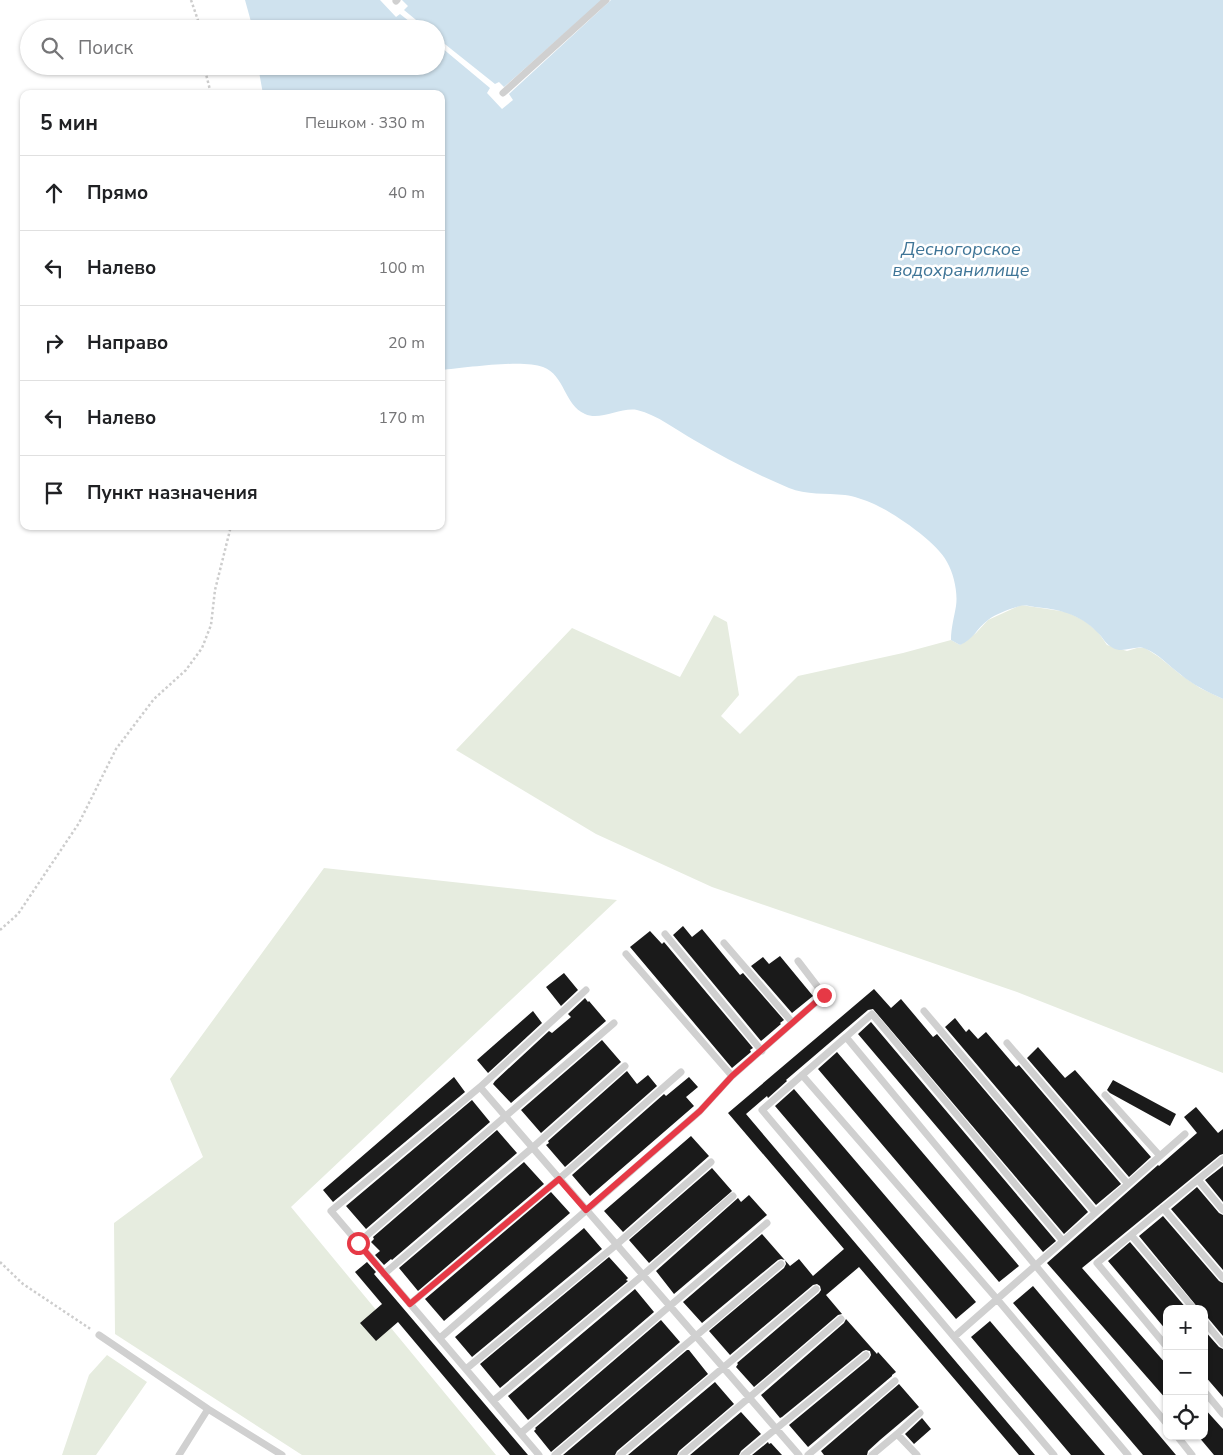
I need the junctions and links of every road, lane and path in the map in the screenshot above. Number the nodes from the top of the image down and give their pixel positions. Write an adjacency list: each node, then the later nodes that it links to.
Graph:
1 (191, 0): 3 (path)
2 (606, 0): 6 (lane)
3 (199, 20)
4 (206, 75): 5 (path)
5 (210, 90)
6 (503, 93)
7 (230, 530): 8 (path)
8 (0, 930)
9 (665, 934): 19 (lane)
10 (724, 943): 15 (lane)
11 (626, 954): 23 (lane)
12 (798, 961): 15 (lane)
13 (586, 990): 24 (lane)
14 (924, 1011): 39 (lane)
15 (792, 1022): 19 (lane)
16 (614, 1023): 26 (lane)
17 (846, 1037): 22 (lane); 42 (lane); 47 (lane)
18 (1008, 1043): 34 (lane)
19 (762, 1051): 23 (lane)
20 (624, 1066): 28 (lane)
21 (681, 1072): 32 (lane)
22 (802, 1075): 52 (lane); 59 (lane)
23 (732, 1076): 37 (lane)
24 (480, 1087): 26 (lane); 43 (lane)
25 (1105, 1095): 29 (lane)
26 (505, 1116): 28 (lane); 43 (lane)
27 (1185, 1134): 29 (lane)
28 (532, 1148): 32 (lane); 48 (lane)
29 (1160, 1156): 34 (lane)
30 (1223, 1159): 33 (lane)
31 (711, 1162): 44 (lane)
32 (559, 1179): 37 (lane); 53 (lane)
33 (1198, 1180): 36 (lane); 38 (lane)
34 (1128, 1184): 39 (lane)
35 (732, 1196): 49 (lane)
36 (1164, 1208): 41 (lane); 50 (lane)
37 (586, 1210): 44 (lane); 61 (lane)
38 (1223, 1210)
39 (1095, 1212): 42 (lane)
40 (767, 1222): 55 (lane)
41 (1131, 1235): 54 (lane); 62 (lane)
42 (1063, 1241): 47 (lane)
43 (358, 1243): 48 (lane)
44 (616, 1245): 49 (lane); 66 (lane)
45 (0, 1262): 58 (path)
46 (780, 1264): 60 (lane)
47 (1036, 1264): 52 (lane); 74 (lane)
48 (384, 1274): 53 (lane)
49 (643, 1275): 55 (lane); 70 (lane)
50 (1223, 1278)
51 (816, 1289): 65 (lane)
52 (997, 1299): 59 (lane); 91 (lane)
53 (410, 1304): 61 (lane)
54 (1191, 1305)
55 (670, 1306): 60 (lane); 76 (lane)
56 (841, 1319): 69 (lane)
57 (1208, 1326): 63 (lane)
58 (100, 1335): 71 (lane)
59 (954, 1336): 90 (lane)
60 (696, 1337): 65 (lane); 82 (lane)
61 (440, 1338): 66 (lane)
62 (1163, 1342)
63 (1223, 1344)
64 (866, 1355): 75 (lane)
65 (723, 1368): 69 (lane); 83 (lane)
66 (466, 1369): 70 (lane)
67 (895, 1381): 87 (lane)
68 (1207, 1395): 73 (lane)
69 (749, 1398): 75 (lane); 84 (lane)
70 (493, 1401): 76 (lane)
71 (208, 1409): 79 (lane); 80 (lane)
72 (920, 1413): 77 (lane)
73 (1223, 1414)
74 (1163, 1419)
75 (775, 1428): 85 (lane); 86 (lane)
76 (520, 1433): 81 (lane)
77 (897, 1434): 88 (lane); 89 (lane)
78 (1180, 1440): 92 (lane)
79 (178, 1455)
80 (282, 1455)
81 (539, 1455)
82 (556, 1455)
83 (620, 1455)
84 (682, 1455)
85 (744, 1455)
86 (799, 1455)
87 (808, 1455)
88 (872, 1455)
89 (917, 1455)
90 (1054, 1455)
91 (1128, 1455)
92 (1192, 1455)

